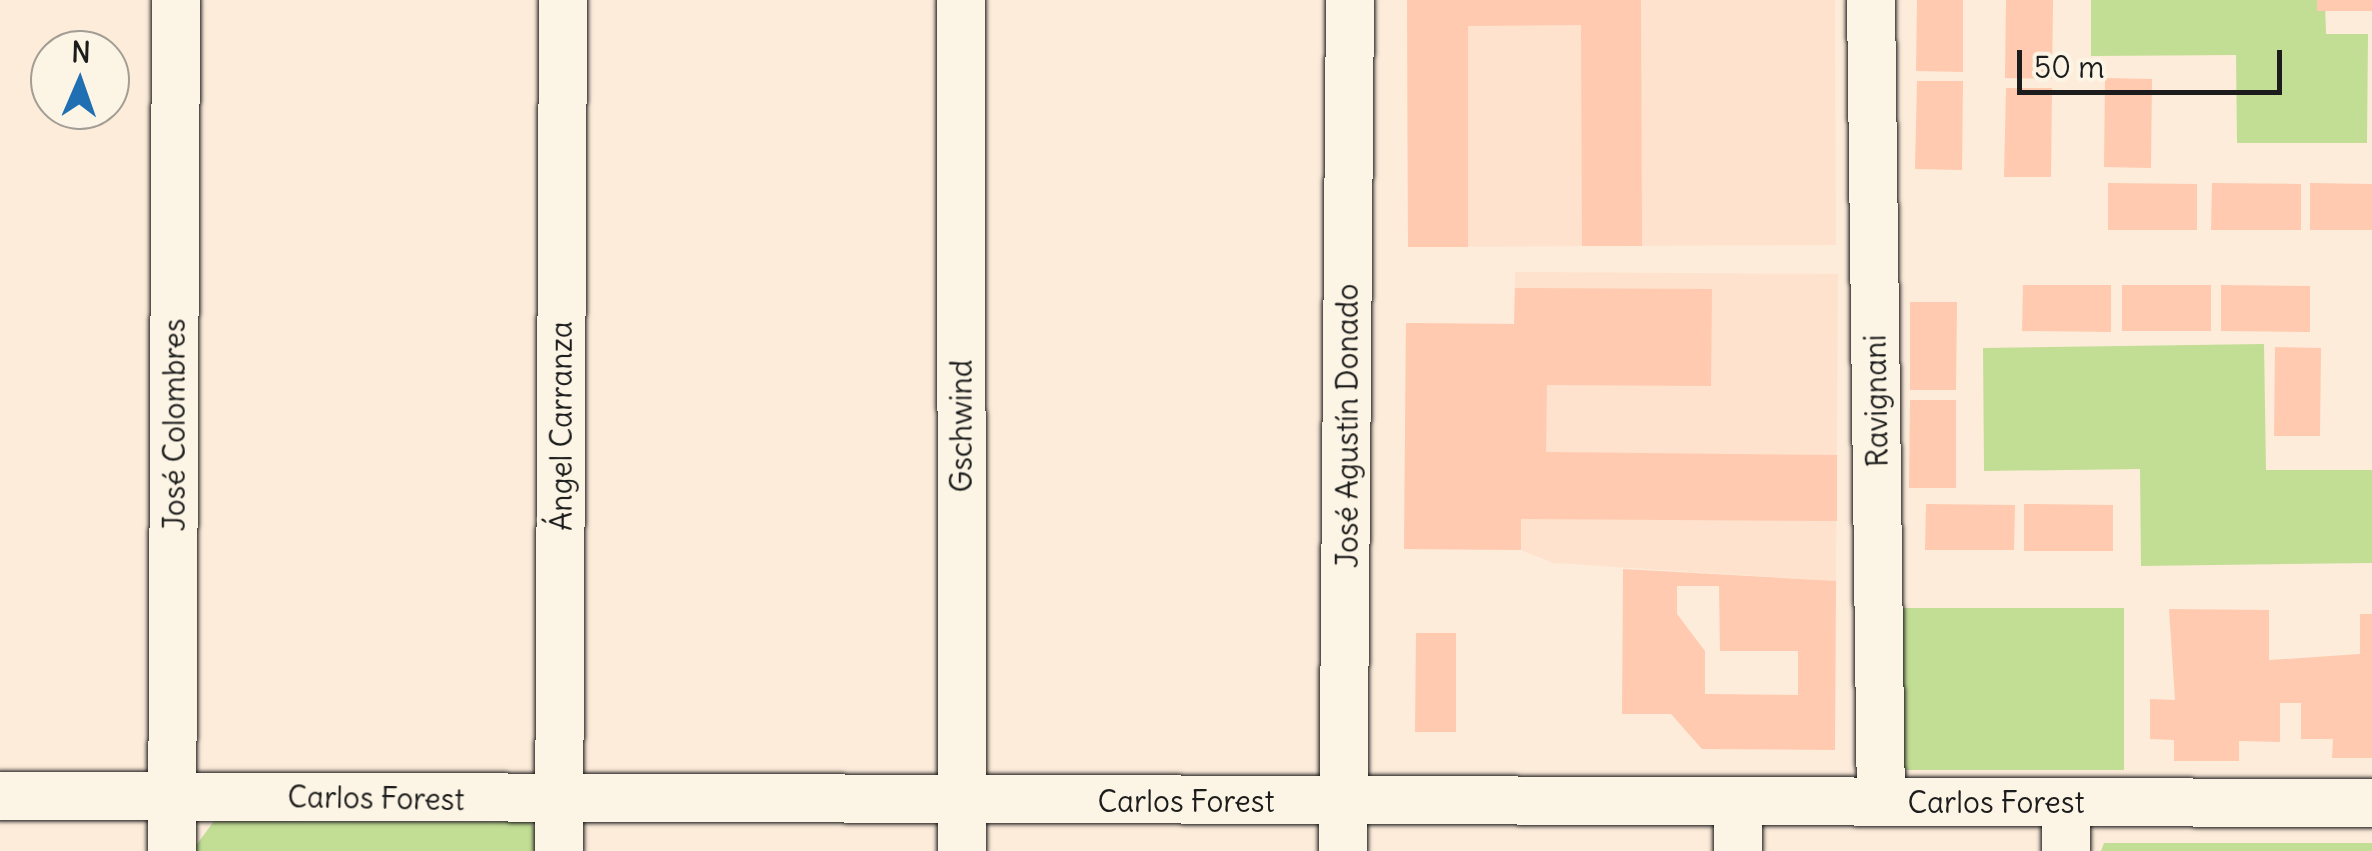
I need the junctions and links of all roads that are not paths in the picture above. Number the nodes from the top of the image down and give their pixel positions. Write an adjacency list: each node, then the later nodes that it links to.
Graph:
1 (176, 0): 7 (street, José Colombres)
2 (562, 0): 8 (street, Ángel Carranza)
3 (961, 0): 9 (street, Gschwind)
4 (1350, 0): 10 (street, José Agustín Donado)
5 (1871, 0): 12 (street, Ravignani)
6 (0, 796): 7 (street, Carlos Forest)
7 (172, 796): 8 (street, Carlos Forest); 15 (street, José Colombres)
8 (560, 800): 9 (street, Carlos Forest); 16 (street, Ángel Carranza)
9 (962, 800): 10 (street, Carlos Forest); 17 (street, Gschwind)
10 (1344, 801): 11 (street, Carlos Forest); 18 (street, José Agustín Donado)
11 (1738, 802): 12 (street, Carlos Forest); 19 (street)
12 (1882, 802): 13 (street, Carlos Forest)
13 (2066, 802): 14 (street, Carlos Forest); 20 (street)
14 (2372, 803)
15 (172, 851)
16 (560, 851)
17 (962, 851)
18 (1343, 851)
19 (1738, 851)
20 (2066, 851)

